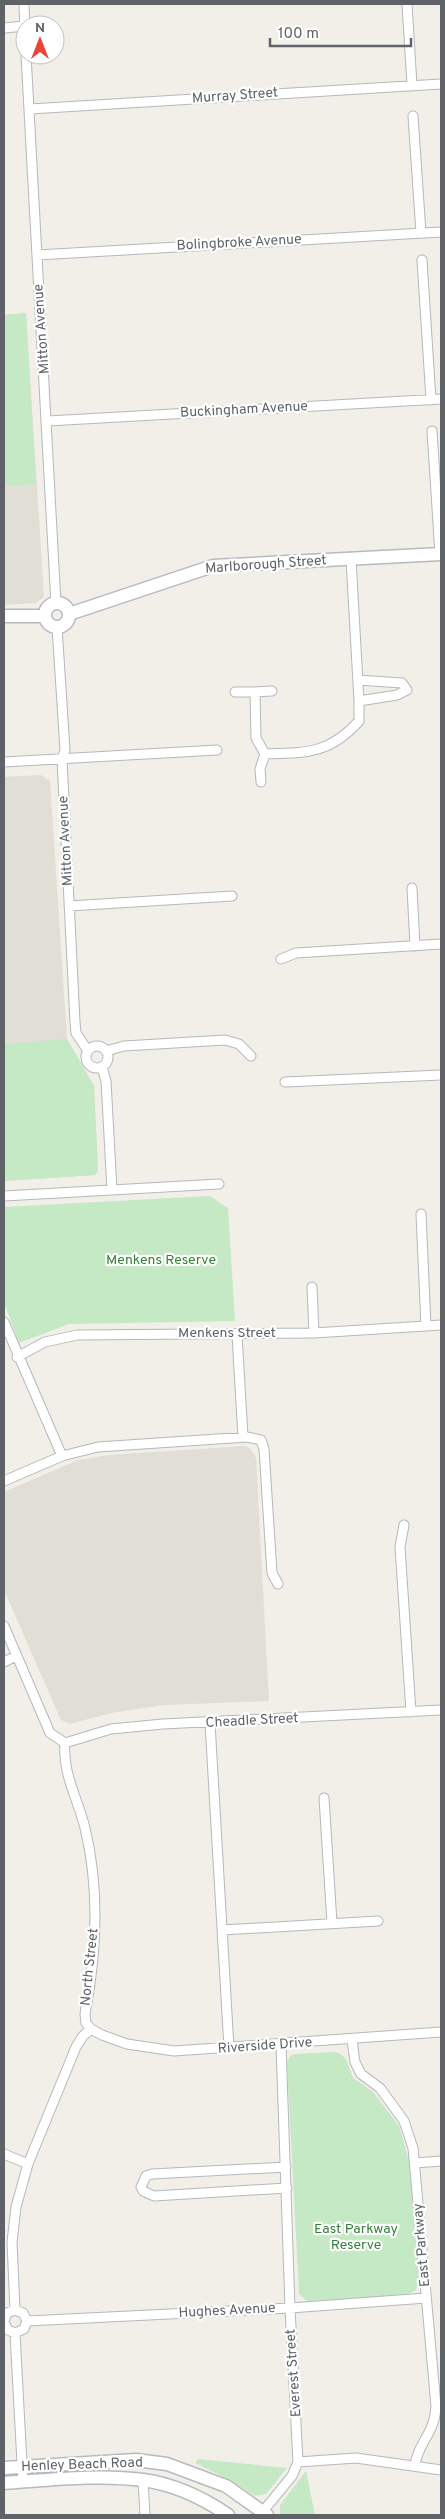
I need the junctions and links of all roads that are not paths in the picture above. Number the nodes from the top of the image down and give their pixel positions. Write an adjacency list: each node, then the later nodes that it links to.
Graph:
1 (407, 4): 4 (street)
2 (27, 65): 5 (street, Mitton Avenue)
3 (441, 84): 4 (street, Murray Street)
4 (412, 85): 5 (street, Murray Street)
5 (30, 109): 9 (street, Mitton Avenue)
6 (413, 116): 8 (street)
7 (441, 232): 8 (street, Bolingbroke Avenue)
8 (421, 233): 9 (street, Bolingbroke Avenue)
9 (37, 255): 13 (street, Mitton Avenue)
10 (422, 260): 12 (street)
11 (441, 399): 12 (street, Buckingham Avenue)
12 (431, 400): 13 (street, Buckingham Avenue)
13 (48, 421): 17 (street, Mitton Avenue)
14 (432, 431): 15 (street)
15 (440, 554): 16 (main road, Marlborough Street)
16 (351, 559): 18 (main road, Marlborough Street); 22 (street)
17 (56, 604): 18 (main road); 20 (main road)
18 (69, 614): 21 (main road)
19 (4, 616): 20 (main road)
20 (45, 616): 21 (main road)
21 (57, 628): 29 (street, Mitton Avenue)
22 (358, 680): 26 (street); 26 (street)
23 (272, 691): 25 (street)
24 (235, 692): 25 (street)
25 (255, 692): 28 (street)
26 (359, 701): 28 (street)
27 (217, 750): 29 (street)
28 (265, 754): 31 (street)
29 (62, 759): 30 (street); 34 (street, Mitton Avenue)
30 (4, 762)
31 (261, 782)
32 (412, 888): 36 (street)
33 (232, 896): 34 (street)
34 (69, 906): 38 (street, Mitton Avenue)
35 (441, 944): 36 (street)
36 (415, 946): 37 (street)
37 (281, 959)
38 (88, 1051): 39 (street); 41 (street)
39 (106, 1051): 40 (street); 41 (street)
40 (250, 1056)
41 (102, 1066): 45 (street)
42 (441, 1075): 43 (street)
43 (285, 1082)
44 (219, 1184): 45 (street)
45 (112, 1190): 46 (street)
46 (4, 1196)
47 (420, 1214): 51 (street)
48 (312, 1287): 52 (street)
49 (4, 1322): 54 (street)
50 (441, 1325): 51 (street, Menkens Street)
51 (426, 1326): 52 (street, Menkens Street)
52 (314, 1333): 53 (street, Menkens Street)
53 (237, 1335): 54 (street, Menkens Street); 55 (street)
54 (17, 1357): 56 (street)
55 (243, 1437): 56 (street); 59 (street)
56 (62, 1456): 57 (street)
57 (4, 1480)
58 (404, 1525): 64 (street)
59 (278, 1584)
60 (4, 1626): 61 (street)
61 (16, 1656): 62 (street); 66 (street)
62 (4, 1662)
63 (441, 1710): 64 (street, Cheadle Street)
64 (411, 1712): 65 (street, Cheadle Street)
65 (210, 1723): 66 (street, Cheadle Street); 70 (street)
66 (65, 1743): 71 (street, North Street)
67 (324, 1798): 69 (street)
68 (378, 1921): 69 (street)
69 (332, 1923): 70 (street)
70 (222, 1930): 75 (street)
71 (91, 2029): 75 (street, Riverside Drive); 79 (street)
72 (441, 2032): 73 (street, Riverside Drive)
73 (352, 2040): 74 (street, Riverside Drive); 78 (street, East Parkway)
74 (281, 2044): 75 (street, Riverside Drive); 80 (street, Everest Street)
75 (230, 2048)
76 (4, 2154): 79 (street)
77 (441, 2161): 78 (street)
78 (415, 2163): 82 (street, East Parkway)
79 (28, 2164): 84 (street)
80 (286, 2167): 81 (street, Everest Street); 81 (street)
81 (287, 2188): 83 (street, Everest Street)
82 (426, 2298): 83 (street, Hughes Avenue); 89 (street, East Parkway)
83 (290, 2308): 85 (street, Hughes Avenue); 88 (street, Everest Street)
84 (15, 2310): 85 (street); 86 (street)
85 (27, 2320): 87 (street)
86 (4, 2321): 87 (street)
87 (15, 2333): 90 (street)
88 (298, 2462): 89 (street); 96 (street)
89 (415, 2465): 92 (street)
90 (22, 2467): 91 (main road, Henley Beach Road); 94 (street); 96 (main road, Henley Beach Road)
91 (4, 2468)
92 (441, 2470)
93 (143, 2480): 94 (main road, Henley Beach Road); 97 (street); 98 (main road, Henley Beach Road)
94 (23, 2482): 95 (main road, Henley Beach Road)
95 (4, 2483)
96 (263, 2514)
97 (145, 2515)
98 (228, 2515)

